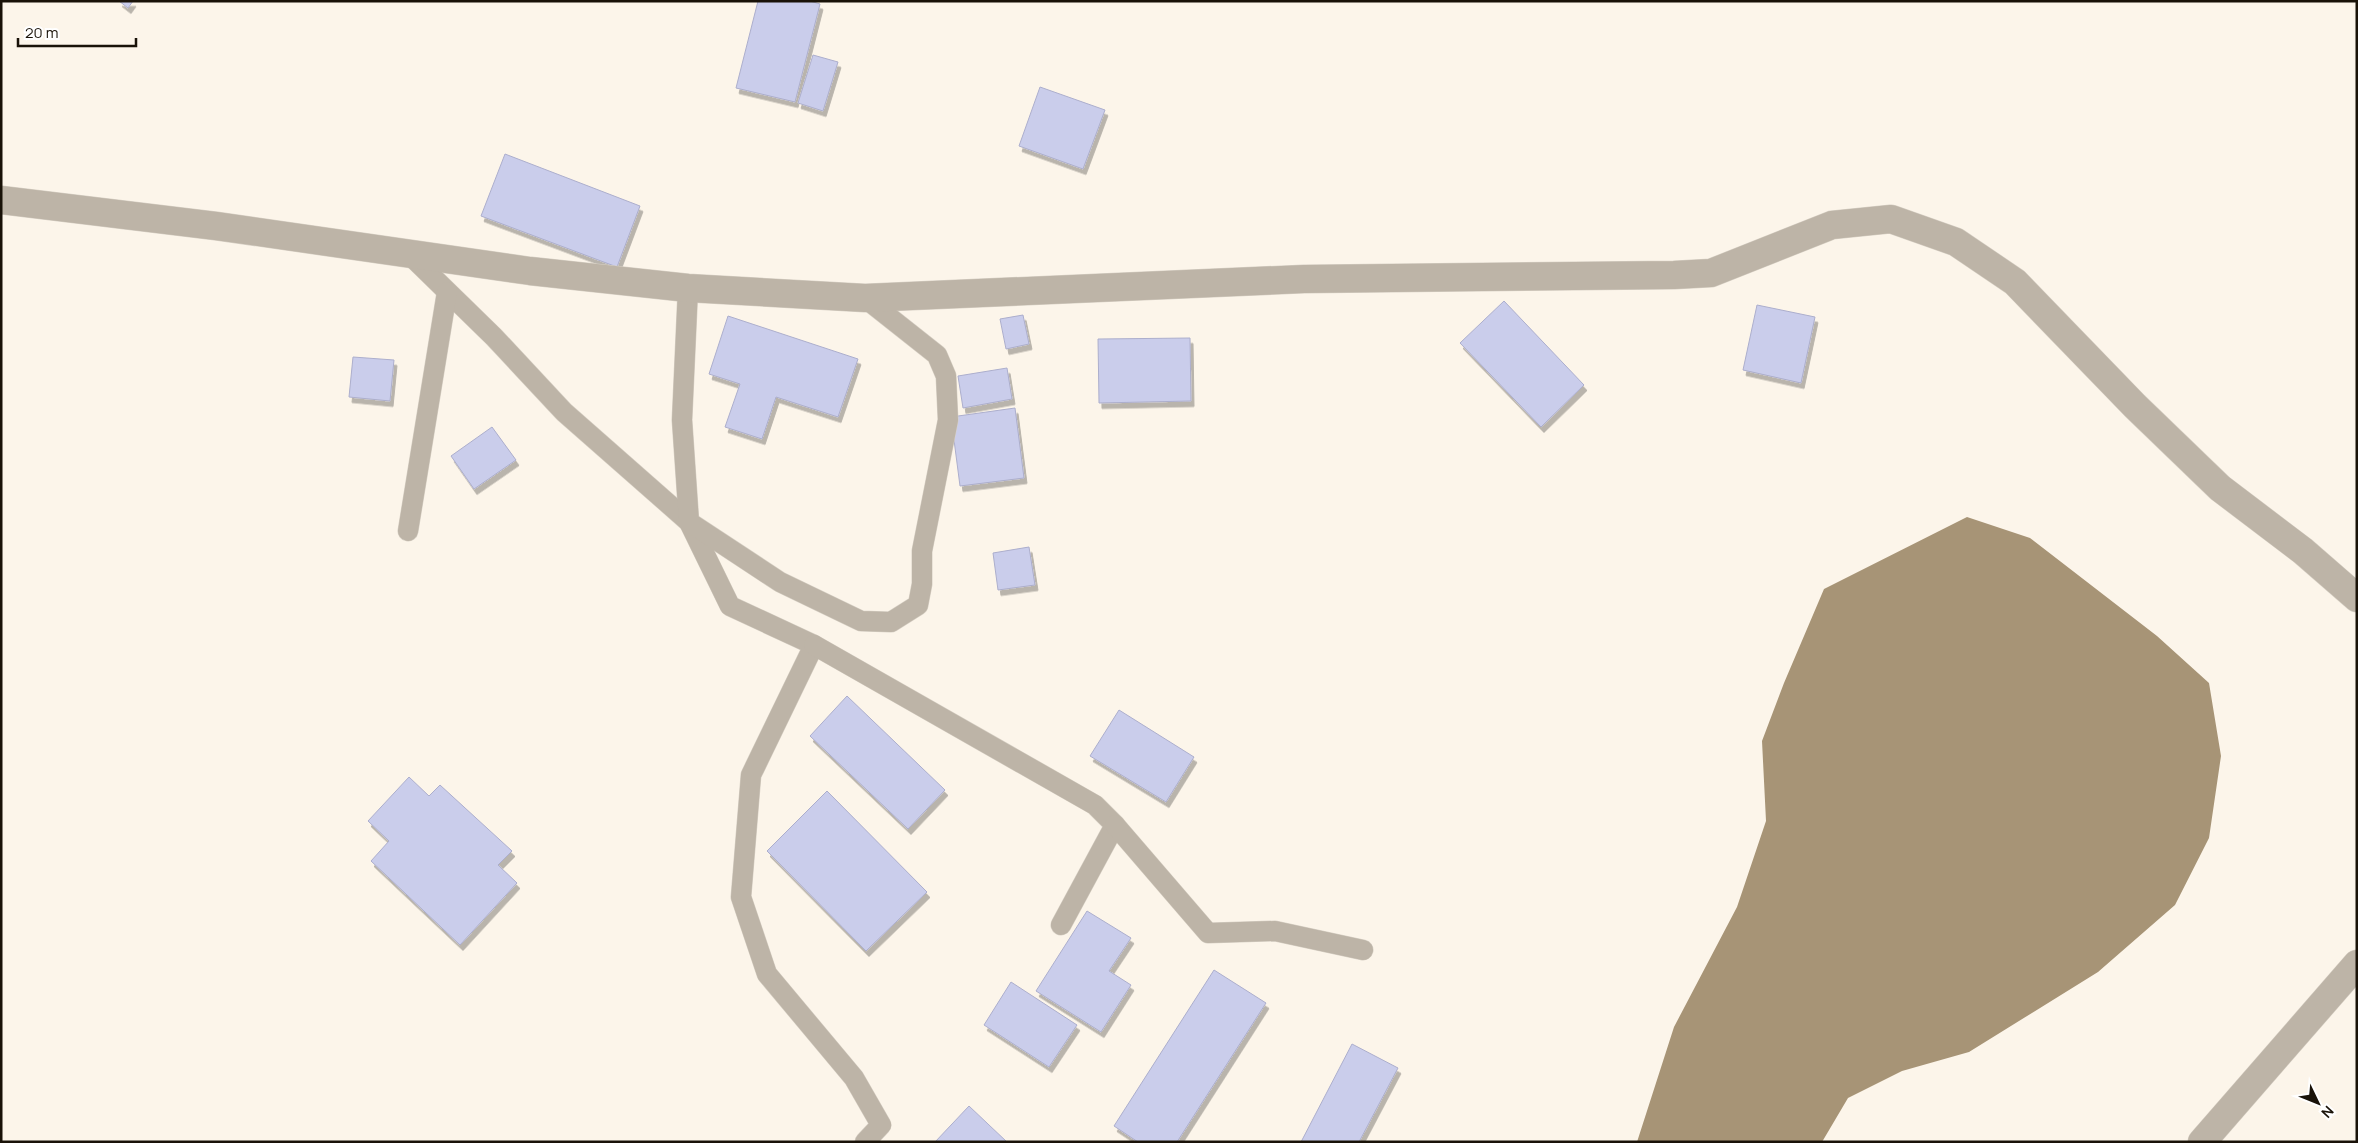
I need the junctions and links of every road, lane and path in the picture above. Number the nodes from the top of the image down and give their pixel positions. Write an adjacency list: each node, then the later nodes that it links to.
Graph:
1 (1, 200): 2 (street)
2 (410, 255): 3 (street); 4 (lane)
3 (688, 288): 5 (street); 6 (lane)
4 (447, 292): 6 (lane); 7 (lane)
5 (865, 298): 6 (lane); 8 (street)
6 (689, 522): 9 (lane)
7 (408, 531)
8 (2357, 598)
9 (814, 645): 10 (lane); 14 (lane)
10 (1115, 825): 11 (lane); 12 (lane)
11 (1061, 925)
12 (1363, 950)
13 (2357, 964): 15 (street)
14 (865, 1142)
15 (2202, 1142)

